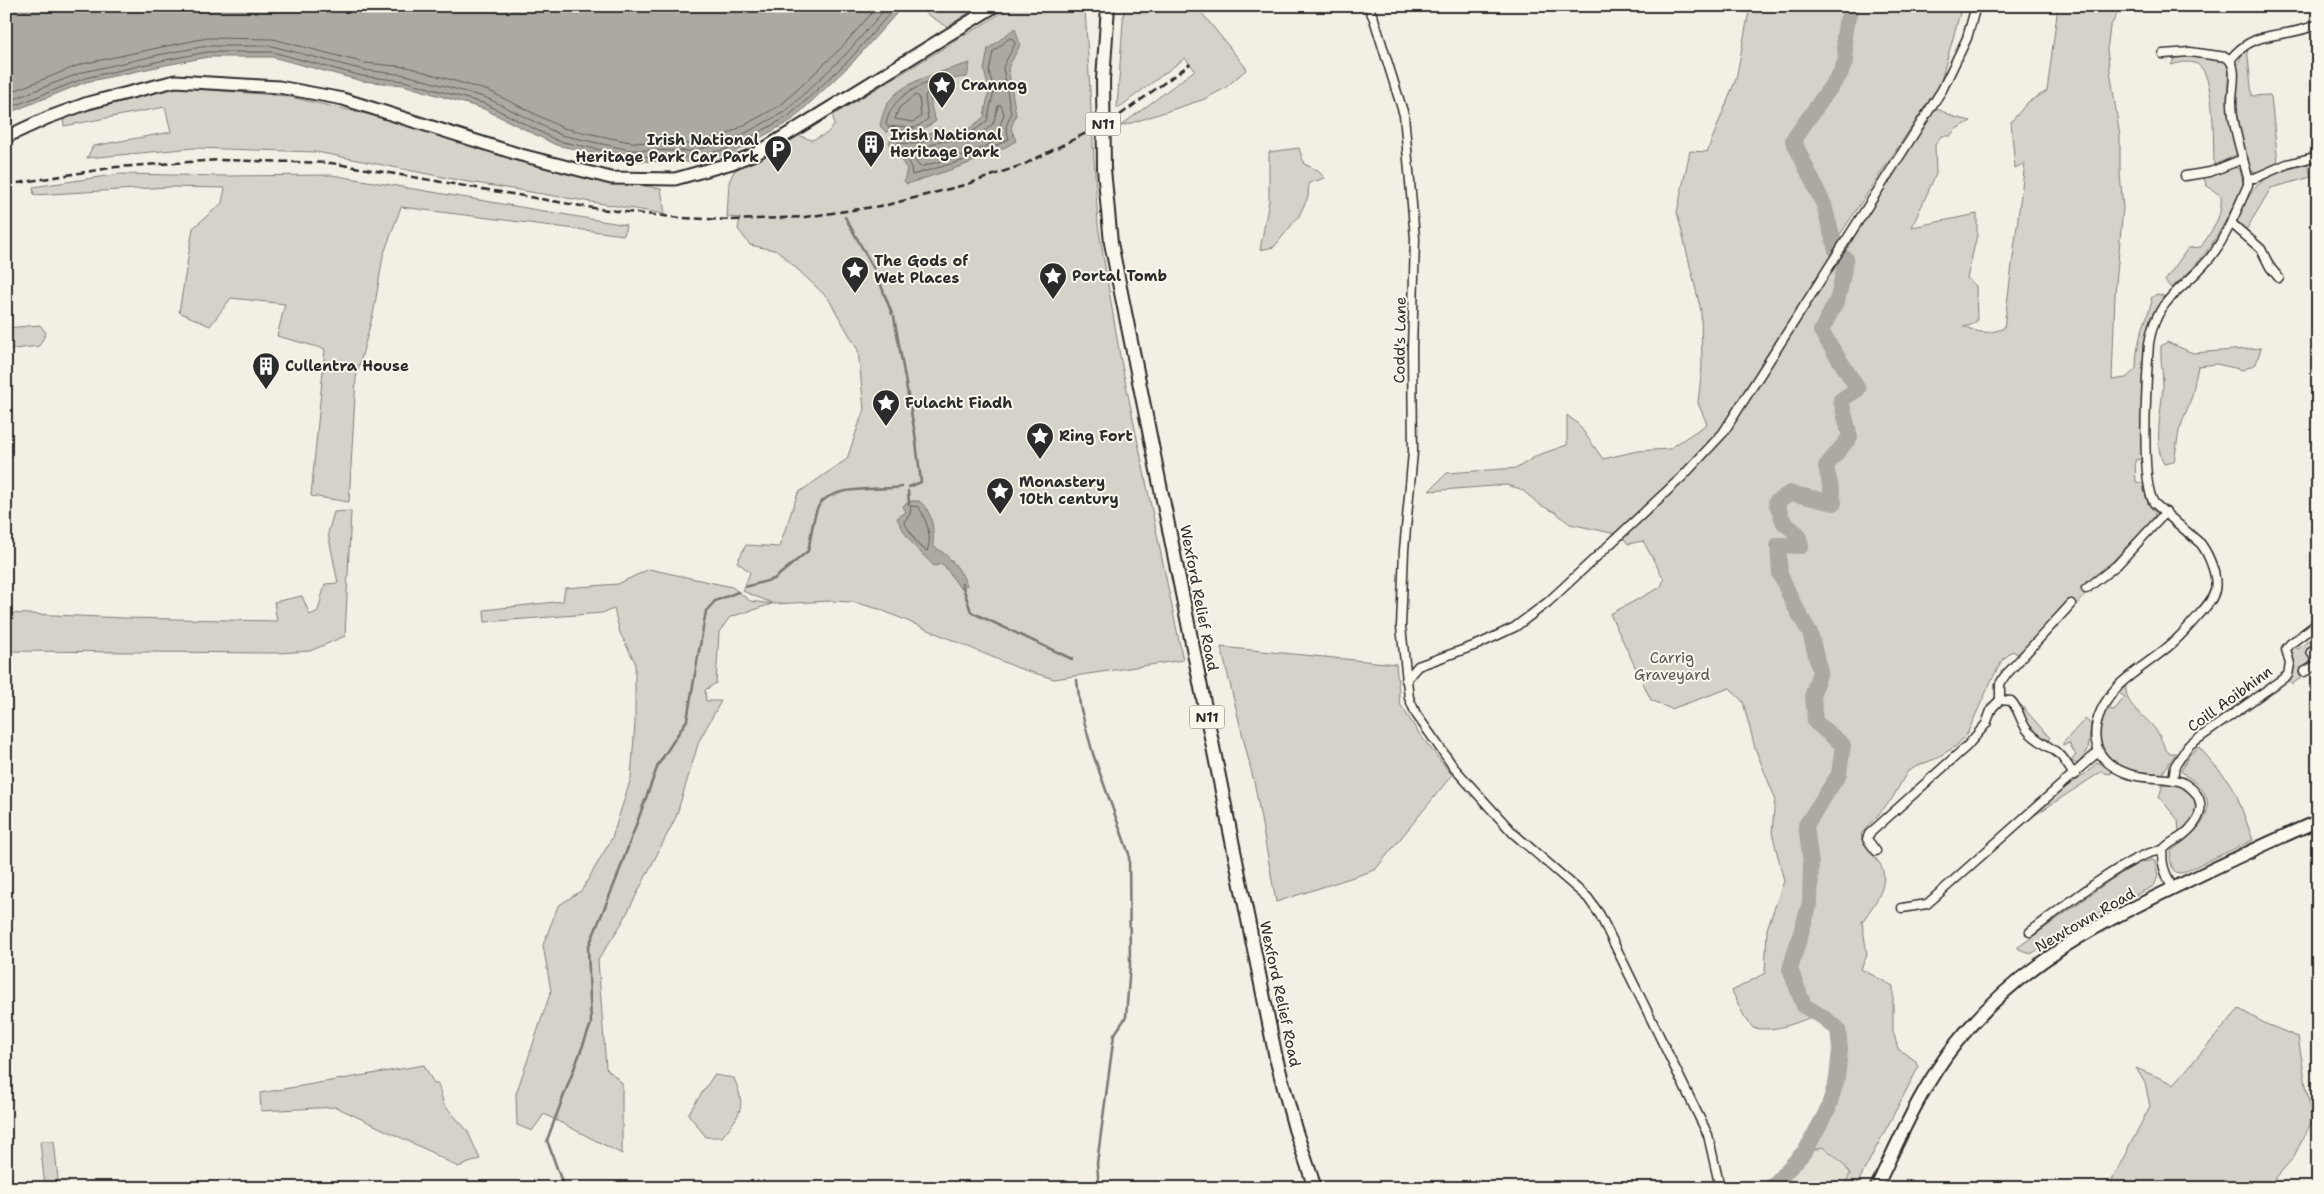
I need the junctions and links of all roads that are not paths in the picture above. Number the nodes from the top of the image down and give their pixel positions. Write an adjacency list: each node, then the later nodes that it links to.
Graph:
1 (995, 6): 8 (main road)
2 (1108, 6): 33 (highway, Wexford Relief Road / N11)
3 (1368, 6): 22 (street, Codd's Lane)
4 (1976, 6): 22 (street)
5 (2318, 24): 7 (street)
6 (2164, 54): 7 (street)
7 (2230, 60): 10 (street)
8 (6, 137)
9 (2318, 156): 12 (street)
10 (2243, 159): 11 (street); 12 (street)
11 (2185, 176)
12 (2248, 178): 13 (street)
13 (2231, 222): 14 (street); 15 (street)
14 (2279, 278)
15 (2166, 512): 16 (street); 24 (street)
16 (2086, 589)
17 (2071, 604): 23 (street)
18 (2318, 623): 26 (street, Coill Aoibhinn)
19 (2311, 652): 20 (street)
20 (2318, 664): 21 (street)
21 (2304, 672)
22 (1406, 680): 34 (street, Codd's Lane)
23 (2000, 700): 25 (street); 29 (street)
24 (2098, 752): 25 (street); 26 (street)
25 (2074, 775): 31 (street)
26 (2173, 779): 28 (street)
27 (2318, 821): 30 (main road, Newtown Road)
28 (2163, 850): 30 (street); 32 (street)
29 (1876, 851)
30 (2172, 888): 35 (main road, Newtown Road)
31 (1902, 908)
32 (2030, 932)
33 (1315, 1188)
34 (1720, 1188)
35 (1876, 1188)

